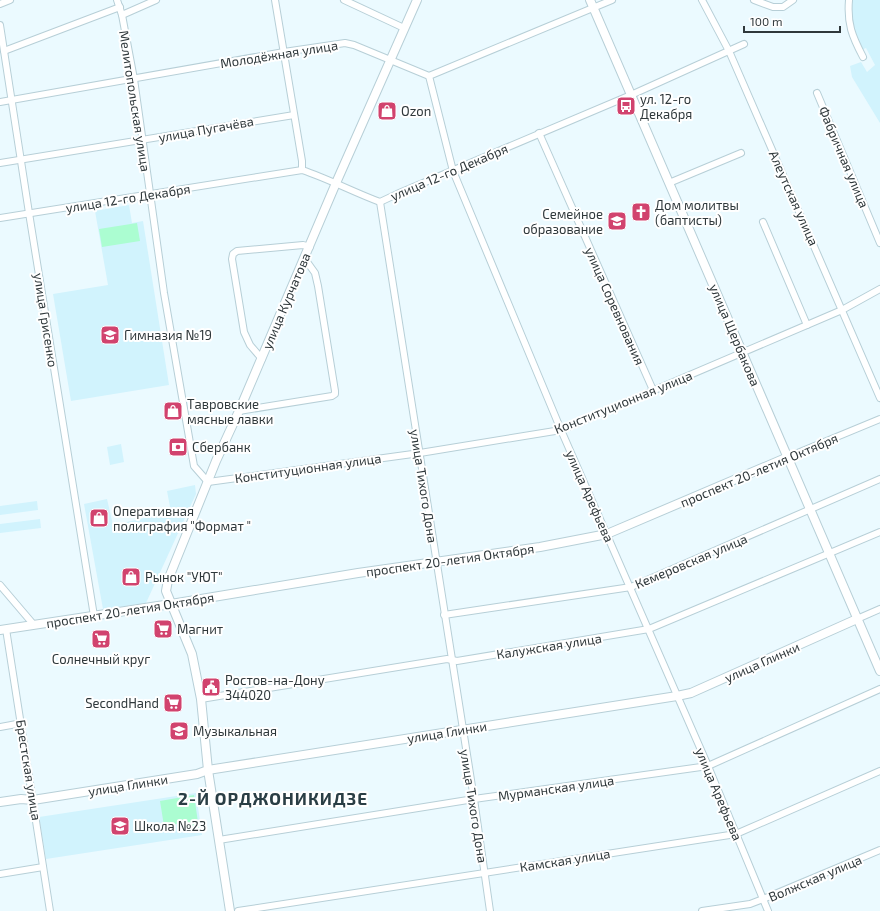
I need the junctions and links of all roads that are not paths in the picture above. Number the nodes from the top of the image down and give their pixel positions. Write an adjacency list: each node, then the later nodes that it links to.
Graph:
1 (10, 0): 13 (street)
2 (117, 0): 14 (street, Мелитопольская улица)
3 (156, 0): 16 (street)
4 (275, 0): 22 (street)
5 (344, 0): 18 (street)
6 (416, 0): 18 (street, улица Курчатова)
7 (590, 0): 15 (street, улица Щербакова)
8 (612, 0): 15 (street)
9 (702, 0): 21 (street, Алеутская улица)
10 (754, 0): 11 (street)
11 (793, 0)
12 (849, 0): 23 (street)
13 (0, 4)
14 (120, 7): 16 (street, Мелитопольская улица); 20 (street)
15 (593, 8): 25 (street); 28 (street, улица Щербакова)
16 (122, 15): 26 (street, Мелитопольская улица)
17 (0, 25): 20 (street, улица Грисенко)
18 (404, 28): 24 (street, улица Курчатова)
19 (744, 44): 21 (street, улица 12-го Декабря)
20 (4, 51): 29 (street, улица Грисенко)
21 (730, 51): 28 (street, улица 12-го Декабря); 50 (street, Алеутская улица)
22 (284, 52): 24 (street, Молодёжная улица); 26 (street, Молодёжная улица); 31 (street)
23 (863, 57)
24 (391, 59): 25 (street, Молодёжная улица); 39 (street, улица Курчатова)
25 (429, 76): 38 (street, улица Арефьева)
26 (134, 79): 29 (street, Молодёжная улица); 33 (street, Мелитопольская улица)
27 (818, 94): 46 (street, Фабричная улица)
28 (631, 95): 32 (street, улица 12-го Декабря); 40 (street, улица Щербакова)
29 (12, 99): 30 (street, Молодёжная улица); 35 (street, улица Грисенко)
30 (0, 102)
31 (294, 114): 33 (street, улица Пугачёва); 37 (street)
32 (539, 133): 38 (street, улица 12-го Декабря); 54 (street, улица Соревнования)
33 (142, 140): 35 (street, улица Пугачёва); 41 (street, Мелитопольская улица)
34 (741, 153): 40 (street)
35 (20, 160): 36 (street, улица Пугачёва); 43 (street, улица Грисенко)
36 (0, 163)
37 (302, 170): 39 (street, улица 12-го Декабря); 41 (street, улица 12-го Декабря)
38 (453, 171): 42 (street, улица 12-го Декабря); 58 (street, улица Арефьева)
39 (336, 183): 42 (street, улица 12-го Декабря); 47 (street, улица Курчатова)
40 (669, 183): 52 (street, улица Щербакова)
41 (149, 195): 43 (street, улица 12-го Декабря); 62 (street, Мелитопольская улица)
42 (380, 202): 59 (street, улица Тихого Дона)
43 (28, 213): 44 (street, улица 12-го Декабря); 73 (street, улица Грисенко)
44 (0, 218)
45 (763, 222): 51 (street)
46 (880, 243)
47 (310, 247): 48 (street, улица Курчатова); 53 (street)
48 (305, 259): 53 (street, улица Курчатова); 56 (street)
49 (880, 289): 50 (street, Конституционная улица)
50 (842, 310): 51 (street, Конституционная улица); 55 (street, Алеутская улица)
51 (806, 324): 52 (street, Конституционная улица)
52 (743, 353): 54 (street, Конституционная улица); 60 (street, улица Щербакова)
53 (262, 359): 56 (street, улица Курчатова)
54 (652, 390): 58 (street, Конституционная улица)
55 (880, 398)
56 (239, 411): 62 (street, улица Курчатова)
57 (880, 419): 60 (street, проспект 20-летия Октября)
58 (561, 430): 59 (street, Конституционная улица); 65 (street, улица Арефьева)
59 (420, 453): 62 (street, Конституционная улица); 67 (street, улица Тихого Дона)
60 (788, 457): 63 (street, улица Щербакова); 65 (street, проспект 20-летия Октября)
61 (880, 479): 63 (street, Кемеровская улица)
62 (208, 482): 70 (street, улица Курчатова)
63 (810, 510): 66 (street, улица Щербакова); 69 (street, Кемеровская улица)
64 (880, 532): 66 (street, Калужская улица)
65 (607, 534): 67 (street, проспект 20-летия Октября); 69 (street, улица Арефьева)
66 (829, 554): 74 (street, улица Щербакова); 77 (street, Калужская улица)
67 (436, 562): 70 (street, проспект 20-летия Октября); 72 (street, улица Тихого Дона)
68 (0, 585): 75 (street)
69 (630, 587): 72 (street, Кемеровская улица); 77 (street, улица Арефьева)
70 (170, 604): 73 (street, проспект 20-летия Октября); 82 (street, улица Курчатова)
71 (880, 609): 74 (street, улица Глинки)
72 (444, 615): 78 (street, улица Тихого Дона)
73 (94, 616): 75 (street, проспект 20-летия Октября)
74 (857, 619): 79 (street, улица Щербакова); 81 (street, улица Глинки)
75 (34, 625): 76 (street, проспект 20-летия Октября)
76 (3, 630): 83 (street, Брестская улица)
77 (649, 630): 78 (street, Калужская улица); 81 (street, улица Арефьева)
78 (451, 660): 82 (street, Калужская улица); 85 (street, улица Тихого Дона)
79 (880, 671)
80 (880, 689): 86 (street, Мурманская улица)
81 (677, 696): 85 (street, улица Глинки); 86 (street, улица Арефьева)
82 (201, 699): 87 (street, улица Курчатова)
83 (22, 723): 84 (street); 90 (street, Брестская улица)
84 (0, 727)
85 (462, 729): 87 (street, улица Глинки); 89 (street, улица Тихого Дона)
86 (708, 766): 89 (street, Мурманская улица); 92 (street, улица Арефьева)
87 (208, 770): 90 (street, улица Глинки); 93 (street, улица Курчатова)
88 (880, 771): 92 (street, Камская улица)
89 (474, 799): 93 (street, Мурманская улица); 96 (street, улица Тихого Дона)
90 (33, 800): 91 (street, улица Глинки); 95 (street, Брестская улица)
91 (0, 802)
92 (736, 834): 96 (street, Камская улица); 98 (street, улица Арефьева)
93 (219, 840): 100 (street, улица Курчатова)
94 (880, 850): 98 (street, Волжская улица)
95 (44, 867): 97 (street); 99 (street, Брестская улица)
96 (485, 873): 101 (street, Камская улица); 102 (street, улица Тихого Дона)
97 (0, 874)
98 (763, 899): 103 (street, Волжская улица); 104 (street, улица Арефьева)
99 (50, 911)
100 (230, 911)
101 (238, 911)
102 (490, 911)
103 (702, 911)
104 (768, 911)

